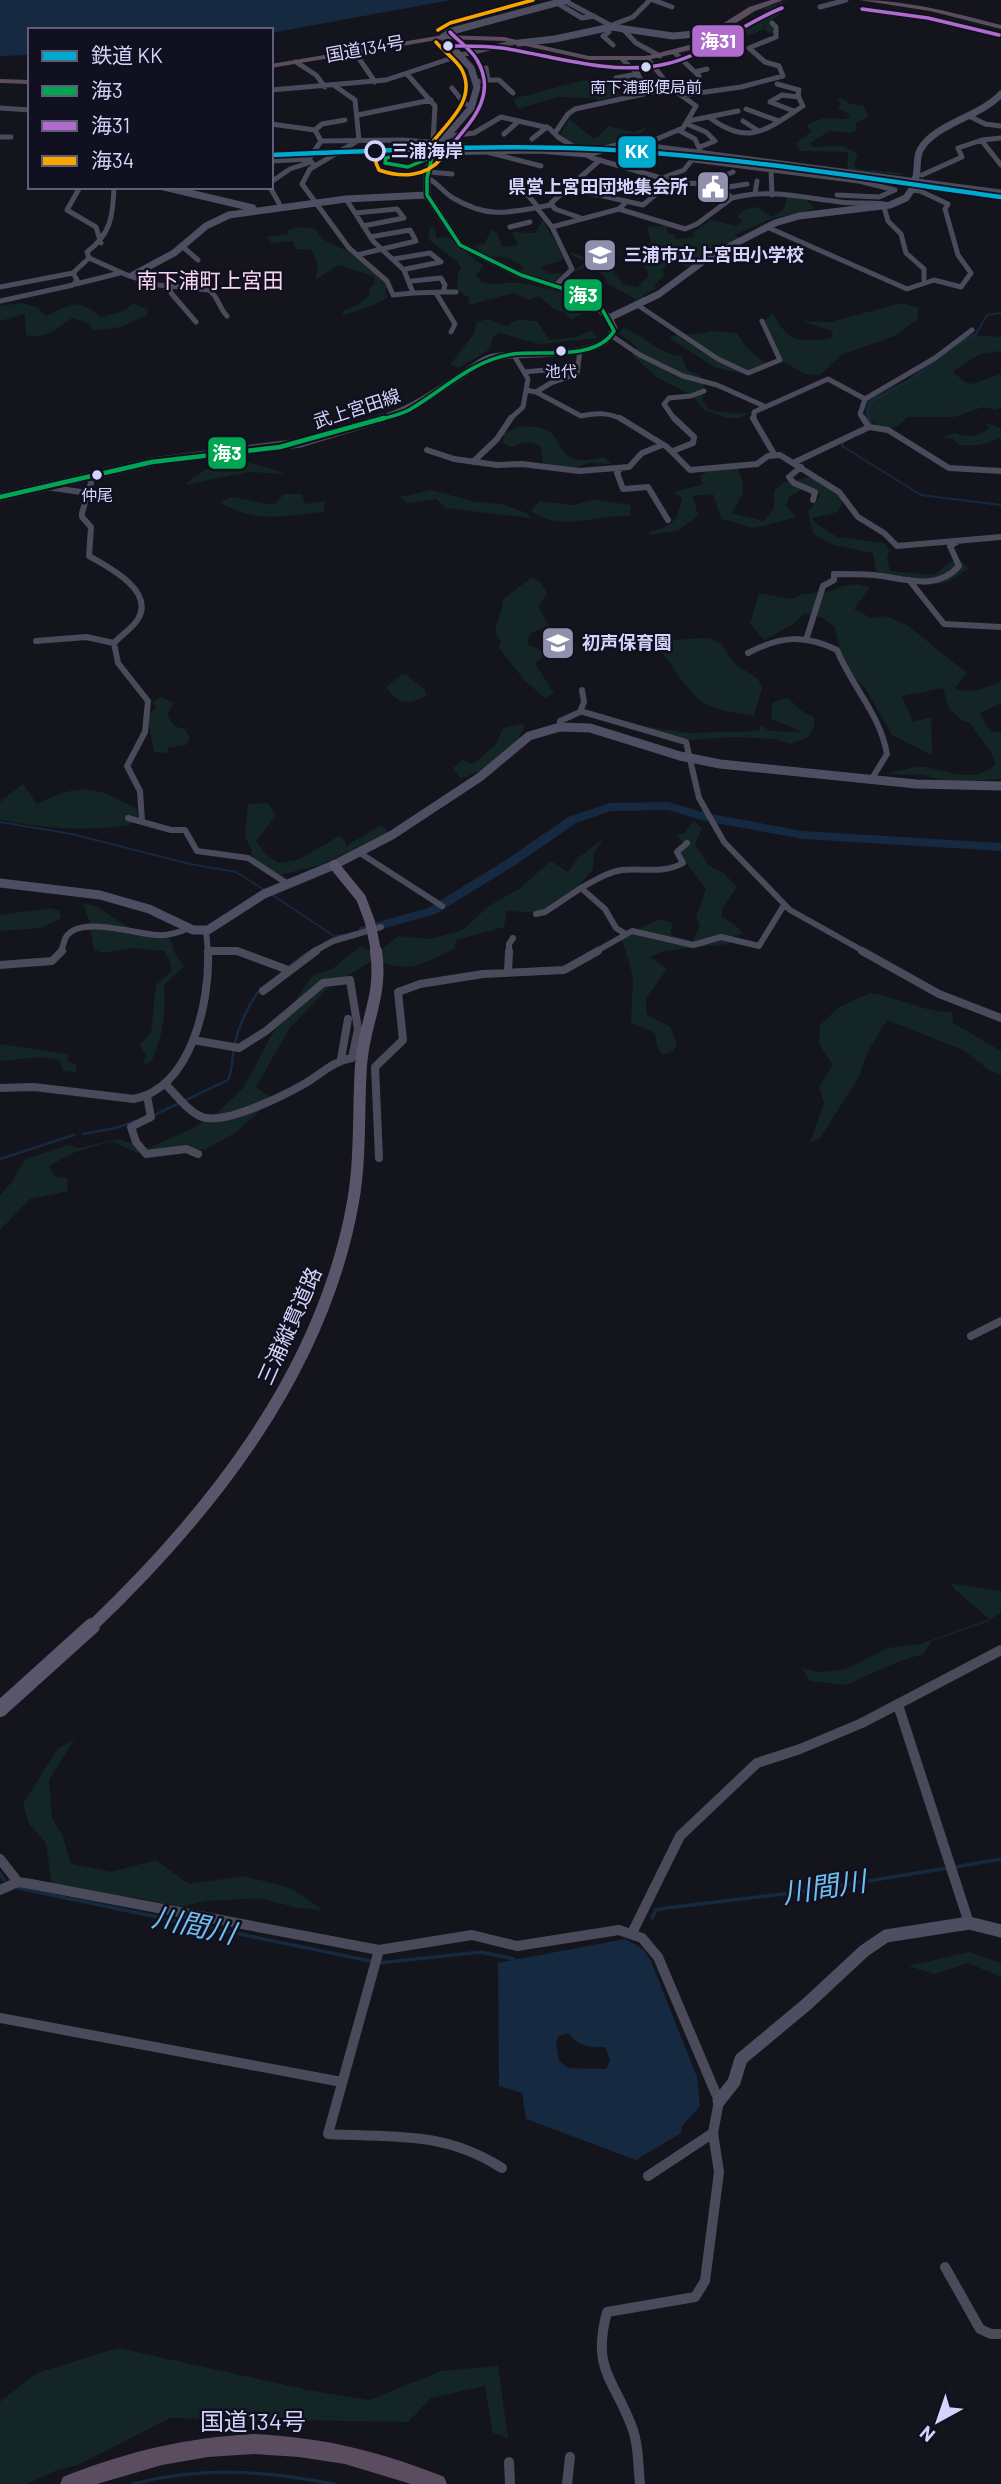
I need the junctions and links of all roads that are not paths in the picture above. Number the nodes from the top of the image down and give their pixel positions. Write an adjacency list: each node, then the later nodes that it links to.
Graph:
1 (566, 0): 6 (street); 9 (street)
2 (651, 0): 7 (street); 13 (street)
3 (779, 0): 16 (highway, 国道134号)
4 (846, 0): 8 (street)
5 (863, 0): 14 (highway)
6 (556, 3): 10 (street); 17 (street)
7 (669, 7)
8 (820, 8)
9 (594, 16): 10 (street); 13 (street)
10 (582, 18): 11 (street)
11 (574, 21)
12 (772, 23): 50 (street)
13 (607, 27): 15 (street); 18 (street); 19 (street)
14 (1001, 27)
15 (622, 28): 16 (street); 20 (street)
16 (717, 32): 23 (highway, 国道134号)
17 (443, 37): 19 (highway, 国道134号); 22 (highway, 国道134号); 24 (street)
18 (611, 41)
19 (517, 42): 24 (street); 27 (highway, 国道134号)
20 (639, 45): 21 (street); 25 (street)
21 (629, 47)
22 (354, 51): 28 (highway, 国道134号); 38 (street)
23 (675, 53): 25 (highway, 国道134号); 31 (street)
24 (461, 55): 32 (street); 39 (street)
25 (660, 56): 26 (highway, 国道134号)
26 (647, 58): 27 (highway, 国道134号); 45 (street)
27 (623, 60): 33 (street)
28 (296, 62): 29 (highway, 国道134号); 43 (street)
29 (273, 66)
30 (486, 68): 35 (street)
31 (707, 69)
32 (407, 74): 38 (street); 52 (street)
33 (639, 76): 34 (street); 40 (street); 44 (street)
34 (616, 78)
35 (488, 80): 39 (street); 48 (street)
36 (0, 81): 37 (highway)
37 (28, 82)
38 (375, 82): 42 (street)
39 (476, 82): 53 (street)
40 (622, 83)
41 (777, 84): 51 (street)
42 (335, 86): 43 (street); 59 (street)
43 (326, 87): 47 (street)
44 (643, 87)
45 (671, 88): 50 (street); 73 (street)
46 (452, 89): 53 (street)
47 (273, 90)
48 (513, 93)
49 (1001, 94): 61 (street)
50 (684, 95): 66 (street)
51 (799, 97): 58 (street); 58 (street)
52 (431, 100): 59 (street); 82 (street)
53 (472, 107): 80 (street)
54 (0, 108): 55 (street)
55 (28, 110)
56 (738, 111): 60 (street)
57 (751, 111): 65 (street)
58 (794, 111): 65 (street)
59 (358, 115): 79 (street)
60 (709, 117): 66 (street); 72 (street)
61 (971, 117): 68 (street); 99 (street)
62 (345, 120): 70 (street)
63 (519, 121): 69 (street); 74 (street); 80 (street)
64 (743, 121): 72 (street)
65 (779, 121): 72 (street)
66 (687, 122): 71 (street); 86 (street)
67 (273, 124): 70 (street)
68 (1001, 126)
69 (547, 127): 73 (street); 78 (street)
70 (315, 130): 81 (street)
71 (678, 130): 84 (street); 86 (street)
72 (757, 130)
73 (555, 133): 88 (street)
74 (504, 134)
75 (0, 137): 76 (street)
76 (10, 137)
77 (1001, 138): 83 (street)
78 (532, 139)
79 (359, 140): 81 (street); 82 (street); 92 (street)
80 (445, 140): 82 (street); 85 (street); 87 (street)
81 (321, 141): 92 (street)
82 (433, 141)
83 (982, 141): 93 (street); 99 (street)
84 (644, 145): 86 (street); 88 (street)
85 (482, 150): 87 (street); 88 (street); 94 (street)
86 (699, 150): 90 (street); 115 (street)
87 (433, 152): 98 (street)
88 (585, 154): 89 (street)
89 (600, 160): 100 (street); 108 (street)
90 (694, 160): 95 (street); 100 (street)
91 (273, 161): 92 (street)
92 (311, 162): 101 (street); 123 (street)
93 (1001, 165)
94 (541, 166)
95 (771, 170): 107 (street); 118 (street)
96 (733, 172): 103 (street)
97 (452, 174): 98 (street)
98 (428, 175): 117 (street); 131 (street)
99 (919, 176): 114 (street, bridge); 115 (street)
100 (665, 177): 102 (street)
101 (273, 181)
102 (672, 181): 103 (street); 122 (street)
103 (711, 181): 109 (street)
104 (757, 181): 116 (street)
105 (522, 182): 127 (street)
106 (747, 184): 109 (street)
107 (837, 187): 107 (street); 121 (street)
108 (568, 188): 122 (street); 124 (street)
109 (722, 188): 119 (street)
110 (79, 189): 138 (street)
111 (114, 189): 138 (street)
112 (174, 189): 129 (street)
113 (271, 189): 125 (street)
114 (911, 191): 121 (street); 126 (street); 149 (street)
115 (1001, 191)
116 (755, 194): 118 (street); 119 (street)
117 (427, 195): 120 (street); 152 (street)
118 (772, 195): 121 (street)
119 (732, 198): 128 (street)
120 (346, 199): 123 (street); 130 (street)
121 (831, 201)
122 (626, 202): 128 (street)
123 (314, 203): 125 (street); 141 (street)
124 (551, 205): 127 (street); 132 (street)
125 (281, 207): 129 (street)
126 (884, 207): 136 (street); 149 (street)
127 (538, 208): 131 (street); 135 (street)
128 (619, 209): 132 (street)
129 (262, 210): 139 (street)
130 (355, 213): 134 (street); 134 (street)
131 (501, 216): 133 (street)
132 (581, 218): 135 (street)
133 (529, 224)
134 (363, 226): 137 (street)
135 (552, 227): 152 (street)
136 (767, 227): 149 (street); 160 (street)
137 (370, 237): 140 (street); 140 (street)
138 (101, 243): 142 (street)
139 (183, 247): 144 (street); 148 (street)
140 (380, 248): 141 (street); 143 (street)
141 (357, 255): 157 (street)
142 (89, 258): 146 (street); 147 (street)
143 (394, 259): 145 (street); 145 (street)
144 (198, 260)
145 (406, 270): 150 (street)
146 (73, 273): 151 (street); 153 (street)
147 (120, 273): 148 (street); 151 (street)
148 (133, 275): 154 (street)
149 (924, 280)
150 (412, 281): 155 (street); 157 (street)
151 (76, 284): 159 (street)
152 (556, 285): 162 (street)
153 (0, 287)
154 (170, 288): 161 (street); 164 (street)
155 (443, 292): 156 (street); 158 (street)
156 (456, 292)
157 (413, 293): 158 (street)
158 (436, 293): 166 (street)
159 (0, 302)
160 (636, 304): 162 (street); 163 (street)
161 (227, 316)
162 (610, 318): 167 (street)
163 (762, 321)
164 (196, 322)
165 (972, 330): 175 (street)
166 (452, 332)
167 (612, 336): 168 (street, 武上宮田線); 176 (street)
168 (580, 350): 169 (street, 武上宮田線); 174 (street)
169 (513, 354): 171 (street); 187 (street, 武上宮田線)
170 (567, 368): 171 (street)
171 (524, 372): 172 (street)
172 (526, 390): 174 (street); 182 (street)
173 (704, 391): 180 (street)
174 (536, 392): 178 (street)
175 (864, 399): 176 (street); 177 (street)
176 (764, 406): 181 (street)
177 (871, 428): 183 (street); 186 (street)
178 (663, 445): 180 (street); 185 (street)
179 (427, 450): 182 (street)
180 (673, 452): 181 (street)
181 (774, 454): 183 (street)
182 (472, 462): 185 (street)
183 (793, 463): 184 (street)
184 (800, 467): 191 (street); 194 (street)
185 (621, 468): 192 (street)
186 (1001, 471)
187 (93, 476): 188 (street, 武上宮田線); 189 (street)
188 (43, 487): 189 (street); 190 (street, 武上宮田線)
189 (89, 493): 199 (street)
190 (0, 496)
191 (813, 500)
192 (668, 520)
193 (1001, 537): 194 (street)
194 (960, 540): 195 (street)
195 (908, 580): 196 (street); 197 (street)
196 (1001, 627)
197 (807, 637): 200 (street); 205 (street)
198 (36, 641): 199 (street)
199 (114, 643): 208 (street)
200 (748, 653)
201 (582, 690): 202 (street)
202 (580, 711): 203 (street); 204 (street)
203 (560, 727): 204 (street); 210 (street)
204 (694, 760): 205 (street); 216 (street)
205 (871, 780): 206 (street)
206 (1001, 786)
207 (128, 818): 208 (street)
208 (142, 821): 213 (street)
209 (687, 843): 214 (street)
210 (360, 853): 211 (street); 215 (street)
211 (334, 866): 213 (street); 219 (main road, 三浦縦貫道路)
212 (0, 883): 218 (street)
213 (288, 884): 220 (street)
214 (581, 888): 217 (street); 221 (street)
215 (441, 905)
216 (784, 905): 221 (street); 228 (street)
217 (536, 914)
218 (188, 928): 220 (street); 224 (street)
219 (375, 928): 225 (street); 241 (main road, 三浦縦貫道路)
220 (206, 931): 223 (street)
221 (624, 933): 226 (street)
222 (513, 938): 226 (street)
223 (209, 951): 225 (street); 230 (street)
224 (0, 965)
225 (286, 970): 227 (street)
226 (508, 972): 236 (street)
227 (263, 991)
228 (1001, 1018)
229 (348, 1019): 231 (street)
230 (193, 1041): 231 (street); 232 (street)
231 (341, 1059): 232 (street)
232 (165, 1084): 234 (street)
233 (0, 1088): 234 (street)
234 (147, 1096): 235 (street)
235 (198, 1154)
236 (379, 1158)
237 (1001, 1321): 238 (street)
238 (971, 1336)
239 (1001, 1650): 240 (street)
240 (898, 1705): 245 (street); 246 (street)
241 (0, 1709)
242 (0, 1859): 243 (street)
243 (18, 1882): 244 (street); 248 (street)
244 (0, 1890)
245 (969, 1923): 247 (street); 251 (street)
246 (633, 1931): 248 (street); 251 (street)
247 (1001, 1931)
248 (379, 1950): 250 (street)
249 (0, 2018): 250 (street)
250 (342, 2082): 253 (street)
251 (719, 2101): 252 (street)
252 (713, 2133): 254 (street); 263 (street)
253 (502, 2168)
254 (648, 2176)
255 (945, 2266): 256 (street)
256 (1001, 2334)
257 (569, 2457): 262 (street)
258 (509, 2462): 261 (street)
259 (70, 2484): 260 (highway, 国道134号)
260 (437, 2484)
261 (510, 2484)
262 (567, 2484)
263 (640, 2484)

